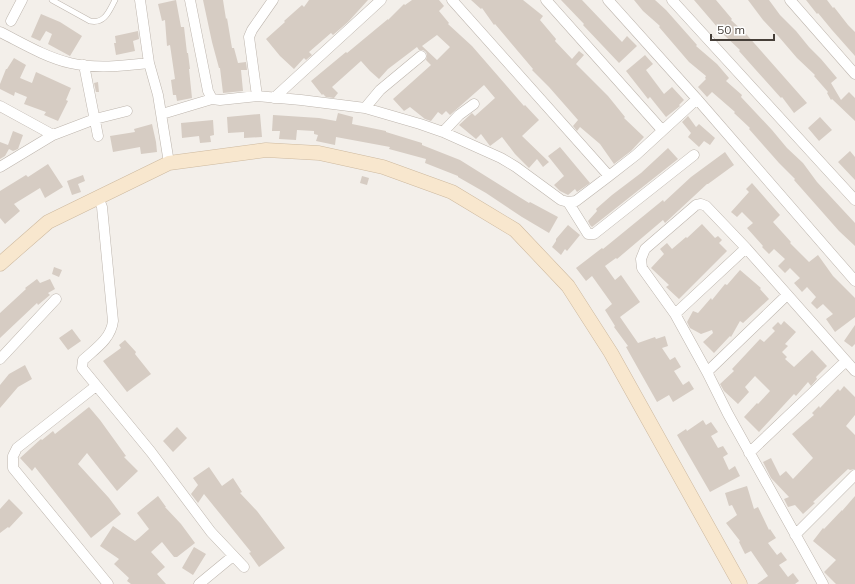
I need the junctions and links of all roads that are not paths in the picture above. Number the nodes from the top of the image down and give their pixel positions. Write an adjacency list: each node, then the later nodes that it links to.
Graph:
1 (22, 0): 13 (street)
2 (52, 0): 3 (lane)
3 (115, 0)
4 (140, 0): 16 (street)
5 (190, 0): 21 (street)
6 (273, 0): 19 (street)
7 (381, 0): 20 (street)
8 (452, 0): 36 (street)
9 (546, 0): 29 (street)
10 (608, 0): 22 (street)
11 (672, 0): 38 (street)
12 (790, 0): 18 (street)
13 (11, 21)
14 (0, 32): 17 (street)
15 (421, 56): 25 (street)
16 (149, 63): 17 (street); 27 (street)
17 (84, 65): 28 (street)
18 (855, 74)
19 (257, 96): 20 (street); 21 (street)
20 (274, 98): 25 (street)
21 (212, 99): 27 (street)
22 (697, 99): 29 (street); 42 (street)
23 (474, 104): 30 (street)
24 (0, 106): 31 (street)
25 (365, 108): 30 (street)
26 (127, 111): 28 (street)
27 (162, 114): 34 (street)
28 (95, 119): 31 (street); 32 (street)
29 (662, 130): 36 (street)
30 (443, 132): 39 (street)
31 (53, 135): 35 (street)
32 (98, 136)
33 (694, 155): 39 (street)
34 (169, 163): 37 (street); 58 (street)
35 (0, 167)
36 (609, 176): 39 (street)
37 (98, 197): 41 (street); 50 (street)
38 (855, 200)
39 (568, 202)
40 (746, 248): 43 (street); 45 (street); 45 (street)
41 (0, 264)
42 (855, 281)
43 (787, 295): 47 (street); 49 (street)
44 (56, 299): 46 (street)
45 (675, 314): 49 (street)
46 (0, 359)
47 (846, 361): 48 (street); 51 (street)
48 (855, 371)
49 (707, 372): 51 (street)
50 (96, 386): 54 (street); 56 (street)
51 (749, 453): 53 (street)
52 (855, 475): 53 (street)
53 (795, 535): 59 (street)
54 (233, 556): 55 (street); 57 (street)
55 (244, 567)
56 (108, 584)
57 (199, 584)
58 (740, 584)
59 (823, 584)

